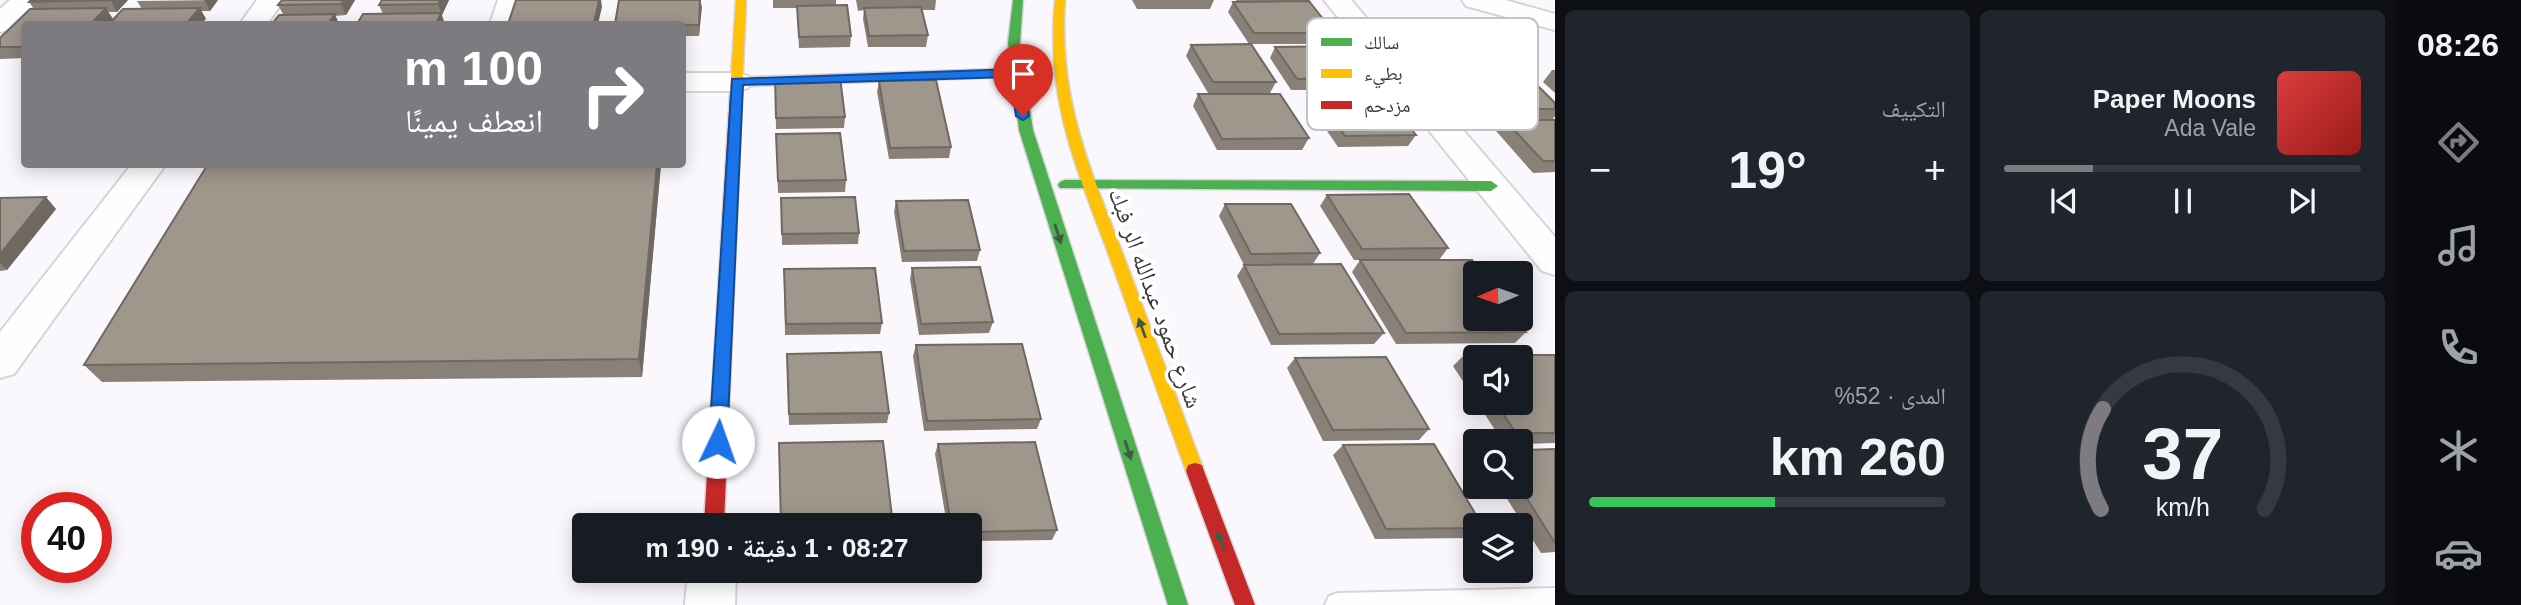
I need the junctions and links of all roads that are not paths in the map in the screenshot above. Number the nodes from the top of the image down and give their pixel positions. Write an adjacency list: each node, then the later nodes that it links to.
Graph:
1 (26, 0): 13 (street)
2 (271, 0): 10 (street)
3 (511, 0): 11 (street)
4 (741, 0): 16 (street)
5 (1018, 0): 14 (street)
6 (1060, 0): 19 (street, شارع حمود عبدالله الر فبك)
7 (1337, 0): 9 (street)
8 (1475, 0): 12 (street)
9 (1352, 18)
10 (255, 21)
11 (504, 21)
12 (1555, 22)
13 (0, 24)
14 (1016, 73): 16 (lane); 20 (street)
15 (686, 82): 16 (street)
16 (737, 82): 24 (street)
17 (1445, 130): 21 (street)
18 (147, 168): 23 (street)
19 (1090, 185): 20 (street); 21 (street); 29 (street, شارع حمود عبدالله الر فبك, one-way to 19)
20 (1042, 186): 28 (street, one-way to 28)
21 (1492, 186): 22 (street)
22 (1555, 262)
23 (0, 362)
24 (715, 513)
25 (711, 583): 27 (street)
26 (1555, 600): 30 (lane)
27 (710, 605)
28 (1178, 605)
29 (1245, 605)
30 (1338, 605)

